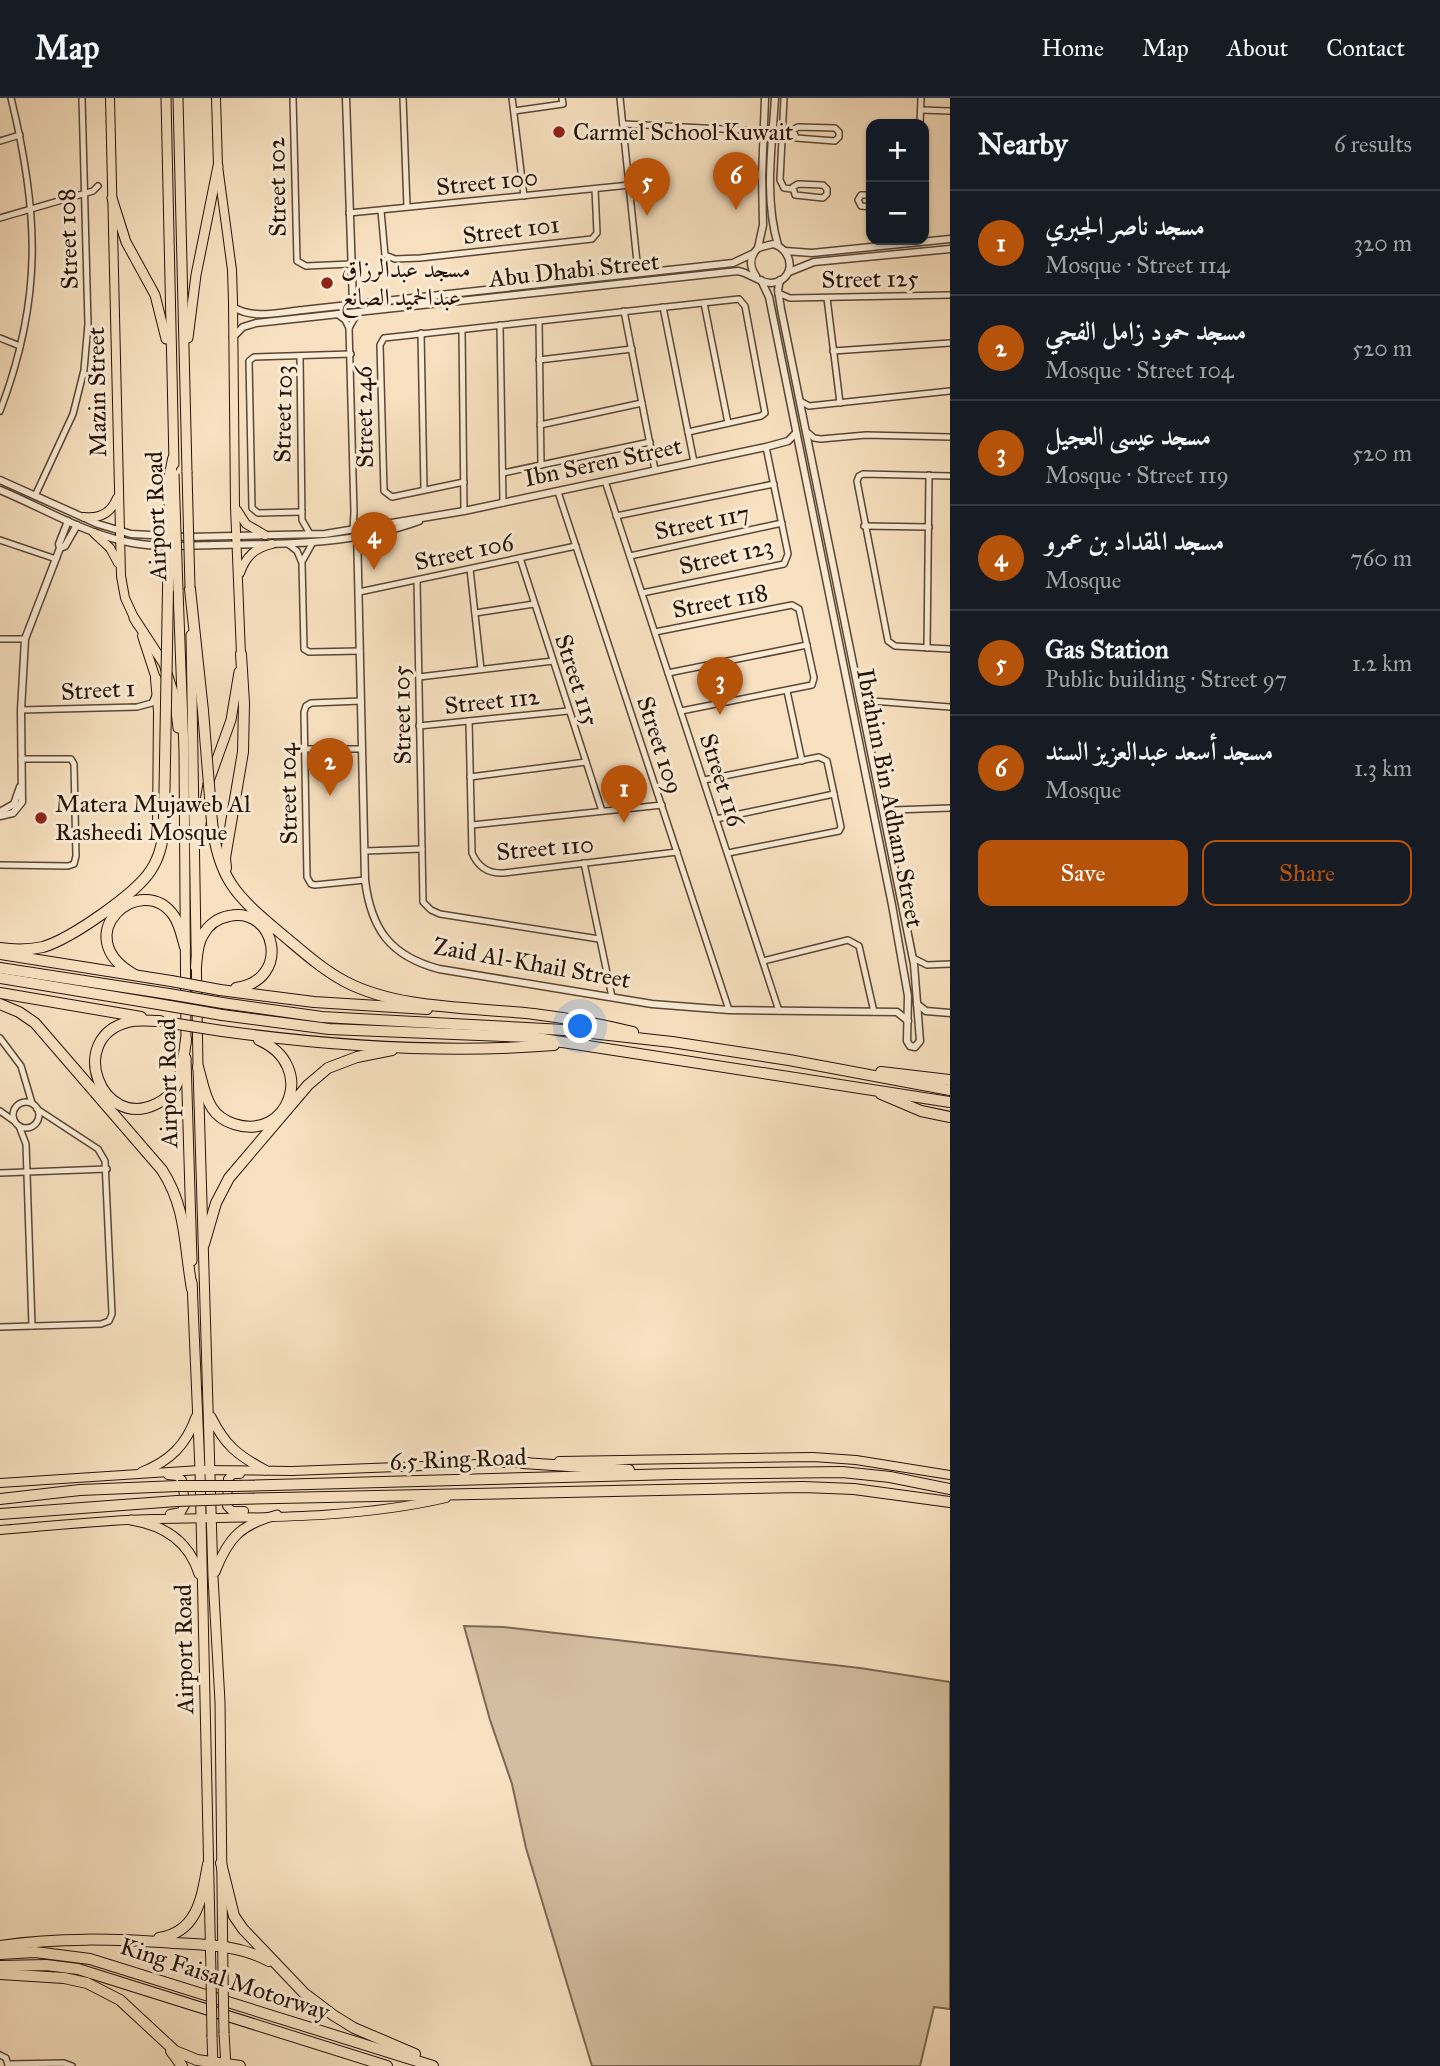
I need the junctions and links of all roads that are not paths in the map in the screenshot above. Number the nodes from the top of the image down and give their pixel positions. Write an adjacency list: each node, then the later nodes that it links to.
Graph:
1 (10, 98): 27 (street)
2 (82, 98): 34 (street, Street 108)
3 (110, 98): 37 (main road, Mazin Street)
4 (166, 98): 94 (highway, Airport Road)
5 (178, 98): 95 (highway, Airport Road)
6 (216, 98): 29 (main road)
7 (293, 98): 56 (street, Street 102)
8 (346, 98): 44 (street)
9 (403, 98): 39 (street)
10 (512, 98): 20 (street)
11 (562, 98): 20 (street)
12 (620, 98): 23 (street)
13 (765, 98): 24 (street)
14 (775, 98): 17 (street)
15 (784, 98): 18 (street)
16 (921, 98): 19 (street)
17 (775, 109): 18 (street); 41 (street)
18 (784, 110): 25 (street)
19 (920, 110): 21 (street); 22 (street)
20 (514, 111): 36 (street)
21 (950, 111)
22 (920, 119)
23 (624, 124): 24 (street); 30 (street)
24 (763, 131): 40 (street)
25 (782, 132): 26 (street); 33 (street)
26 (793, 132): 26 (street)
27 (20, 135): 28 (street); 42 (street)
28 (0, 141)
29 (218, 166): 72 (main road); 95 (highway)
30 (630, 185): 32 (street, Street 100); 55 (street)
31 (98, 186): 34 (street)
32 (595, 188): 36 (street, Street 100); 43 (street, Street 101)
33 (792, 190): 33 (street)
34 (84, 193): 42 (street); 132 (street, Street 108)
35 (866, 195): 38 (street)
36 (524, 196): 39 (street, Street 100)
37 (112, 198): 94 (highway); 128 (main road, Mazin Street)
38 (866, 206)
39 (407, 207): 43 (street, Street 100)
40 (762, 207): 41 (street); 52 (street)
41 (771, 207): 48 (street)
42 (32, 210): 45 (street); 88 (street)
43 (382, 211): 44 (street, Street 100)
44 (349, 213): 56 (street)
45 (0, 218)
46 (950, 239): 47 (street)
47 (929, 241)
48 (778, 245): 52 (street); 53 (street)
49 (888, 245): 51 (street)
50 (950, 248): 54 (street)
51 (863, 249): 53 (street); 54 (street)
52 (756, 251): 57 (street, Abu Dhabi Street); 60 (street)
53 (786, 251): 59 (street)
54 (865, 258): 59 (street)
55 (637, 262): 57 (street); 58 (street)
56 (351, 264): 71 (street)
57 (645, 272): 58 (street, Abu Dhabi Street)
58 (632, 273): 62 (street, Abu Dhabi Street)
59 (787, 273): 61 (street)
60 (759, 278): 61 (street); 66 (street, Abu Dhabi Street); 107 (street, Ibrahim Bin Adham Street)
61 (780, 280): 64 (street, Ibrahim Bin Adham Street)
62 (500, 288): 63 (street, Abu Dhabi Street); 66 (street)
63 (488, 289): 69 (street); 71 (street, Abu Dhabi Street)
64 (778, 293): 67 (street, Street 125); 74 (street, Ibrahim Bin Adham Street)
65 (950, 295): 68 (street, Street 125)
66 (501, 298): 69 (street, Abu Dhabi Street)
67 (790, 298): 68 (street, Street 125); 74 (street, Street 125)
68 (827, 298): 90 (street)
69 (490, 299): 76 (street, Abu Dhabi Street)
70 (704, 303): 73 (street); 103 (street); 103 (street)
71 (353, 304): 75 (street, Abu Dhabi Street)
72 (233, 307): 75 (street, Abu Dhabi Street); 85 (main road)
73 (663, 307): 77 (street); 106 (street)
74 (781, 309): 97 (street, Ibrahim Bin Adham Street)
75 (303, 310): 79 (street)
76 (358, 312): 78 (street, Abu Dhabi Street); 82 (street)
77 (624, 312): 80 (street); 89 (street)
78 (337, 314): 79 (street, Abu Dhabi Street); 82 (street)
79 (305, 318): 85 (street, Abu Dhabi Street)
80 (539, 321): 81 (street); 93 (street)
81 (500, 325): 83 (street); 120 (street)
82 (349, 328): 91 (street, Zaid Al-Khail Street)
83 (462, 330): 84 (street); 125 (street)
84 (421, 333): 130 (street); 130 (street, Street 246)
85 (233, 337): 134 (main road)
86 (0, 338): 88 (street)
87 (950, 343): 90 (street)
88 (20, 346): 101 (street)
89 (632, 349): 93 (street); 99 (street)
90 (833, 351): 98 (street)
91 (351, 354): 92 (street, Street 103); 146 (street, Zaid Al-Khail Street)
92 (300, 356): 136 (street, Street 103); 136 (street)
93 (539, 360): 104 (street)
94 (172, 368): 115 (highway, Airport Road)
95 (184, 382): 170 (highway, Airport Road, bridge)
96 (950, 391): 98 (street)
97 (800, 401): 100 (street); 102 (street, Ibrahim Bin Adham Street)
98 (840, 402): 100 (street)
99 (642, 403): 104 (street); 111 (street)
100 (809, 406): 102 (street)
101 (0, 411)
102 (803, 415): 105 (street, Ibrahim Bin Adham Street)
103 (728, 423): 106 (street)
104 (540, 425): 117 (street)
105 (806, 431): 109 (street); 114 (street, Ibrahim Bin Adham Street)
106 (688, 432): 116 (street)
107 (797, 432): 110 (street, Ibn Seren Street); 113 (street, Ibrahim Bin Adham Street)
108 (950, 437): 109 (street)
109 (821, 439): 114 (street)
110 (788, 441): 112 (street, Ibn Seren Street); 113 (street)
111 (650, 442): 117 (street); 118 (street)
112 (766, 447): 116 (street, Ibn Seren Street); 126 (street, Street 123)
113 (800, 449): 163 (street, Ibrahim Bin Adham Street)
114 (810, 450): 162 (street, Ibrahim Bin Adham Street)
115 (173, 459): 119 (highway)
116 (694, 462): 118 (street, Ibn Seren Street)
117 (541, 465): 120 (street)
118 (656, 470): 124 (street, Ibn Seren Street)
119 (172, 473): 202 (highway, Airport Road, bridge); 226 (highway, bridge)
120 (503, 473): 133 (street)
121 (929, 475): 122 (street); 143 (street); 144 (street)
122 (950, 475)
123 (0, 480): 127 (street); 129 (street)
124 (605, 481): 131 (street, Ibn Seren Street); 137 (street, Street 116)
125 (464, 482): 130 (street); 135 (street)
126 (774, 484): 137 (street); 141 (street, Street 123)
127 (10, 485): 129 (street); 132 (street)
128 (117, 488): 138 (main road); 150 (main road, Mazin Street)
129 (2, 490): 140 (street)
130 (424, 490)
131 (558, 492): 133 (street, Ibn Seren Street); 156 (street, Street 109)
132 (35, 496): 138 (street)
133 (503, 503): 135 (street, Ibn Seren Street)
134 (236, 507): 149 (main road); 152 (main road)
135 (464, 511): 146 (street, Ibn Seren Street)
136 (302, 512): 139 (street, Street 103)
137 (617, 516): 158 (street, Street 116)
138 (84, 517): 150 (street)
139 (302, 520): 147 (street); 148 (street, Street 103)
140 (68, 521): 142 (street); 157 (street)
141 (782, 523): 158 (street, Street 117); 172 (street, Street 123)
142 (77, 525): 145 (street); 157 (street)
143 (864, 526): 144 (street); 180 (street)
144 (929, 527): 180 (street)
145 (94, 533): 150 (street); 164 (main road)
146 (355, 533): 148 (street, Ibn Seren Street); 153 (street, Ibn Seren Street); 171 (street, Zaid Al-Khail Street)
147 (293, 534): 148 (street, Ibn Seren Street); 149 (street, Ibn Seren Street)
148 (310, 534)
149 (265, 535): 152 (street, Ibn Seren Street)
150 (119, 536): 152 (street); 164 (main road, Mazin Street)
151 (0, 540): 160 (street)
152 (237, 540): 154 (street, Ibn Seren Street); 169 (main road)
153 (313, 542): 155 (street, Ibn Seren Street); 161 (street)
154 (272, 544): 155 (street, Ibn Seren Street); 169 (main road)
155 (287, 544): 161 (street)
156 (576, 546): 159 (street, Street 106); 210 (street, Street 109)
157 (60, 548): 160 (street)
158 (630, 556): 172 (street, Street 116)
159 (520, 558): 165 (street, Street 106); 173 (street, Street 115)
160 (56, 559): 178 (street)
161 (302, 561): 182 (street)
162 (833, 562): 163 (street); 166 (street, Ibrahim Bin Adham Street)
163 (823, 565): 167 (street, Ibrahim Bin Adham Street)
164 (121, 568): 175 (main road, Mazin Street)
165 (470, 569): 168 (street, Street 106); 174 (street)
166 (836, 577): 167 (street); 190 (street, Ibrahim Bin Adham Street)
167 (826, 579): 245 (street, Ibrahim Bin Adham Street)
168 (417, 580): 171 (street, Street 106); 187 (street, Street 105)
169 (239, 582): 183 (main road)
170 (190, 589): 223 (highway, Airport Road); 227 (highway, bridge)
171 (359, 592): 182 (street, Zaid Al-Khail Street)
172 (642, 593): 176 (street, Street 116)
173 (534, 604): 174 (street); 184 (street, Street 115)
174 (475, 613): 185 (street)
175 (134, 618): 188 (main road, Mazin Street); 202 (highway)
176 (655, 632): 179 (street, Street 118); 186 (street, Street 116)
177 (0, 639): 178 (street)
178 (25, 639): 195 (street)
179 (807, 645): 186 (street); 189 (street)
180 (927, 648): 181 (street)
181 (950, 649)
182 (360, 651): 191 (street, Zaid Al-Khail Street)
183 (241, 654): 223 (highway); 227 (highway)
184 (553, 661): 185 (street); 196 (street, Street 115)
185 (481, 669): 187 (street)
186 (668, 673): 197 (street, Street 116)
187 (419, 677): 199 (street, Street 105)
188 (156, 679): 195 (street, Street 1); 226 (highway)
189 (787, 691): 197 (street); 204 (street)
190 (859, 694): 192 (street); 194 (street, Ibrahim Bin Adham Street)
191 (361, 701): 200 (street, Street 104); 201 (street, Zaid Al-Khail Street)
192 (872, 701): 193 (street); 194 (street)
193 (950, 707)
194 (863, 709): 209 (street, Ibrahim Bin Adham Street)
195 (20, 710): 203 (street)
196 (568, 711): 198 (street, Street 112); 205 (street, Street 115)
197 (681, 711): 207 (street, Street 116)
198 (469, 721): 199 (street, Street 112); 206 (street, Street 110)
199 (419, 726): 218 (street, Street 105)
200 (304, 749): 201 (street); 225 (street, Street 104)
201 (362, 749): 219 (street, Zaid Al-Khail Street)
202 (184, 751): 229 (highway, Airport Road)
203 (21, 759): 214 (street); 224 (street)
204 (802, 761): 207 (street); 208 (street)
205 (586, 762): 206 (street); 213 (street, Street 115)
206 (470, 776): 217 (street, Street 110)
207 (704, 780): 215 (street, Street 116)
208 (834, 794): 215 (street); 221 (street)
209 (881, 803): 212 (street); 216 (street, Ibrahim Bin Adham Street)
210 (662, 806): 213 (street); 220 (street, Street 109)
211 (950, 808): 212 (street)
212 (894, 810): 216 (street)
213 (602, 811): 217 (street)
214 (0, 814)
215 (716, 819): 221 (street, Street 116)
216 (885, 819): 232 (street, Ibrahim Bin Adham Street)
217 (472, 825): 222 (street, Street 110)
218 (422, 849): 219 (street); 228 (street, Street 105)
219 (365, 851): 225 (street, Zaid Al-Khail Street)
220 (677, 852): 222 (street, Street 110); 248 (street, Street 109)
221 (728, 853): 233 (street, Street 116)
222 (584, 863): 228 (street)
223 (195, 864): 236 (highway, Airport Road)
224 (0, 865)
225 (365, 880): 243 (street, Zaid Al-Khail Street)
226 (128, 895): 230 (highway)
227 (240, 897): 247 (highway)
228 (599, 939): 243 (street)
229 (185, 947): 238 (highway); 259 (highway, Airport Road)
230 (0, 948)
231 (0, 954): 238 (highway)
232 (913, 958): 235 (street); 239 (street, Ibrahim Bin Adham Street)
233 (763, 961): 249 (street, Street 116); 250 (street)
234 (950, 964): 235 (street)
235 (927, 965): 239 (street)
236 (196, 967): 241 (highway); 264 (highway, Airport Road)
237 (0, 968): 260 (highway, bridge)
238 (135, 975): 241 (highway, bridge)
239 (915, 976): 246 (street, Ibrahim Bin Adham Street)
240 (0, 978): 261 (highway, bridge)
241 (221, 990): 247 (highway)
242 (0, 993): 256 (highway)
243 (612, 997): 248 (street, Zaid Al-Khail Street)
244 (0, 1004): 281 (highway)
245 (908, 1004): 251 (street); 254 (street, Ibrahim Bin Adham Street)
246 (917, 1004): 252 (street); 255 (street, Ibrahim Bin Adham Street)
247 (487, 1010): 260 (highway)
248 (729, 1010): 249 (street, Zaid Al-Khail Street)
249 (779, 1011): 250 (street, Zaid Al-Khail Street)
250 (874, 1012): 251 (street, Zaid Al-Khail Street)
251 (897, 1012): 254 (street)
252 (932, 1013): 253 (street); 255 (street)
253 (950, 1013)
254 (908, 1021): 255 (street, Ibrahim Bin Adham Street)
255 (918, 1021)
256 (166, 1022): 257 (highway, bridge); 259 (highway)
257 (245, 1034): 262 (highway); 264 (highway)
258 (0, 1038): 266 (street)
259 (186, 1038): 281 (highway, Airport Road)
260 (672, 1042): 263 (highway)
261 (572, 1043): 262 (highway); 267 (highway)
262 (397, 1048): 280 (highway)
263 (789, 1060): 265 (highway); 268 (highway)
264 (198, 1067): 280 (highway, Airport Road)
265 (950, 1080)
266 (26, 1084): 270 (street); 271 (street)
267 (868, 1089): 269 (highway); 272 (highway)
268 (950, 1090)
269 (950, 1102)
270 (17, 1106): 271 (street); 274 (street); 274 (street)
271 (35, 1106): 273 (street); 275 (street)
272 (950, 1117)
273 (56, 1122): 275 (street); 277 (street)
274 (16, 1124): 275 (street); 276 (street)
275 (34, 1125): 276 (street)
276 (26, 1144): 278 (street)
277 (107, 1168): 278 (street); 282 (street)
278 (27, 1172): 279 (street); 282 (street)
279 (0, 1173)
280 (204, 1244): 285 (highway, Airport Road)
281 (192, 1289): 284 (highway, Airport Road)
282 (32, 1326): 283 (street)
283 (0, 1327)
284 (198, 1412): 287 (highway, Airport Road); 291 (highway)
285 (210, 1415): 288 (highway, Airport Road); 289 (highway)
286 (523, 1463): 290 (main road); 292 (highway); 294 (main road)
287 (200, 1470): 288 (main road); 291 (main road); 305 (highway, Airport Road)
288 (211, 1470): 289 (main road); 306 (highway, Airport Road)
289 (265, 1470): 290 (main road)
290 (292, 1471): 303 (main road)
291 (142, 1472): 293 (main road)
292 (675, 1474): 295 (highway, 6.5 Ring Road); 300 (highway, 6.5 Ring Road, bridge)
293 (114, 1475): 296 (main road); 308 (main road)
294 (950, 1475)
295 (917, 1481): 297 (highway); 298 (highway)
296 (0, 1483)
297 (950, 1483)
298 (950, 1489)
299 (459, 1495): 301 (highway, 6.5 Ring Road); 302 (highway, 6.5 Ring Road, bridge); 303 (main road)
300 (0, 1499)
301 (950, 1502)
302 (0, 1514)
303 (289, 1514): 304 (main road)
304 (277, 1515): 306 (main road); 310 (highway)
305 (201, 1518): 306 (main road); 307 (main road); 311 (highway, Airport Road)
306 (212, 1518): 310 (highway, Airport Road)
307 (131, 1520): 308 (main road); 311 (highway)
308 (111, 1521): 309 (main road)
309 (0, 1530)
310 (214, 1577): 312 (highway, Airport Road)
311 (202, 1584): 313 (highway, Airport Road)
312 (221, 1863): 317 (highway, Airport Road); 320 (highway)
313 (208, 1864): 314 (highway); 315 (highway, Airport Road)
314 (138, 1940): 315 (highway); 316 (highway)
315 (210, 1945): 317 (highway); 324 (highway, Airport Road, bridge)
316 (0, 1946)
317 (223, 1946): 320 (highway); 326 (highway, Airport Road, bridge)
318 (0, 1954): 331 (highway, King Faisal Motorway)
319 (0, 1966): 330 (highway, King Faisal Motorway)
320 (278, 1967): 332 (highway)
321 (0, 1975): 322 (highway)
322 (160, 2036): 324 (highway); 328 (highway)
323 (0, 2055): 325 (street)
324 (213, 2064): 326 (highway)
325 (8, 2065): 327 (street)
326 (226, 2065): 329 (highway)
327 (72, 2066)
328 (182, 2066)
329 (240, 2066)
330 (387, 2066)
331 (433, 2066)
332 (445, 2066)

